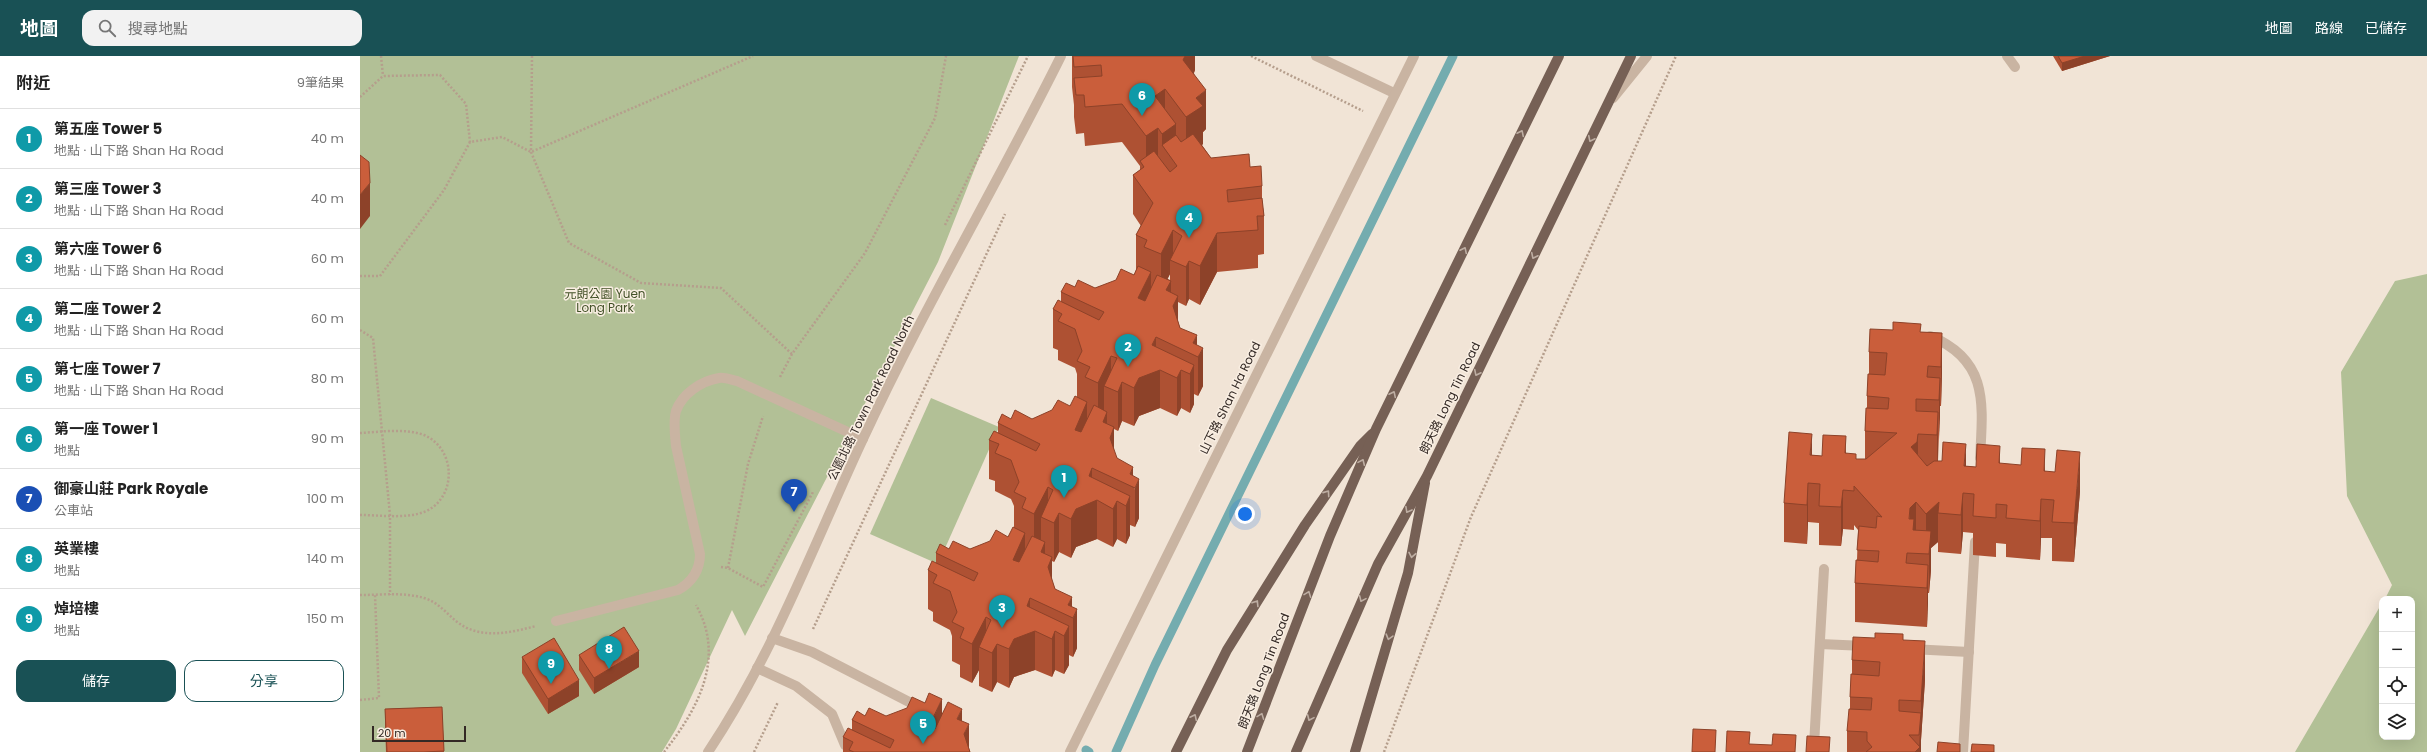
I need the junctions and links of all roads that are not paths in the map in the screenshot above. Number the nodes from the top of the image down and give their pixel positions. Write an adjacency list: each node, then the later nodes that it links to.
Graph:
1 (1061, 56): 13 (street, 公園北路 Town Park Road North)
2 (1316, 56): 9 (street)
3 (1414, 56): 9 (street, 山下路 Shan Ha Road)
4 (1559, 56): 12 (main road, 朗天路 Long Tin Road, one-way to 4)
5 (1631, 56): 10 (main road, 朗天路 Long Tin Road)
6 (1647, 56): 10 (street)
7 (2008, 56): 8 (street)
8 (2015, 67)
9 (1394, 93): 29 (street, 山下路 Shan Ha Road)
10 (1608, 104): 15 (main road, 朗天路 Long Tin Road, one-way to 15)
11 (1930, 336): 14 (street)
12 (1376, 429): 30 (main road, one-way to 12); 31 (main road, 朗天路 Long Tin Road, one-way to 12)
13 (863, 439): 18 (street); 19 (street, 公園北路 Town Park Road North)
14 (1979, 466)
15 (1426, 476): 32 (main road, 朗天路 Long Tin Road, one-way to 32); 33 (main road, one-way to 33)
16 (1976, 528): 23 (street)
17 (1824, 569): 20 (street)
18 (556, 621)
19 (772, 638): 24 (street, 公園北路 Town Park Road North); 25 (street)
20 (1820, 644): 21 (street); 27 (street)
21 (1875, 647)
22 (1898, 648): 23 (street)
23 (1969, 652): 34 (street)
24 (757, 668): 26 (street); 28 (street, 公園北路 Town Park Road North)
25 (913, 704)
26 (845, 745)
27 (1814, 745)
28 (708, 752)
29 (1070, 752)
30 (1176, 752)
31 (1247, 752)
32 (1296, 752)
33 (1355, 752)
34 (1963, 752)

